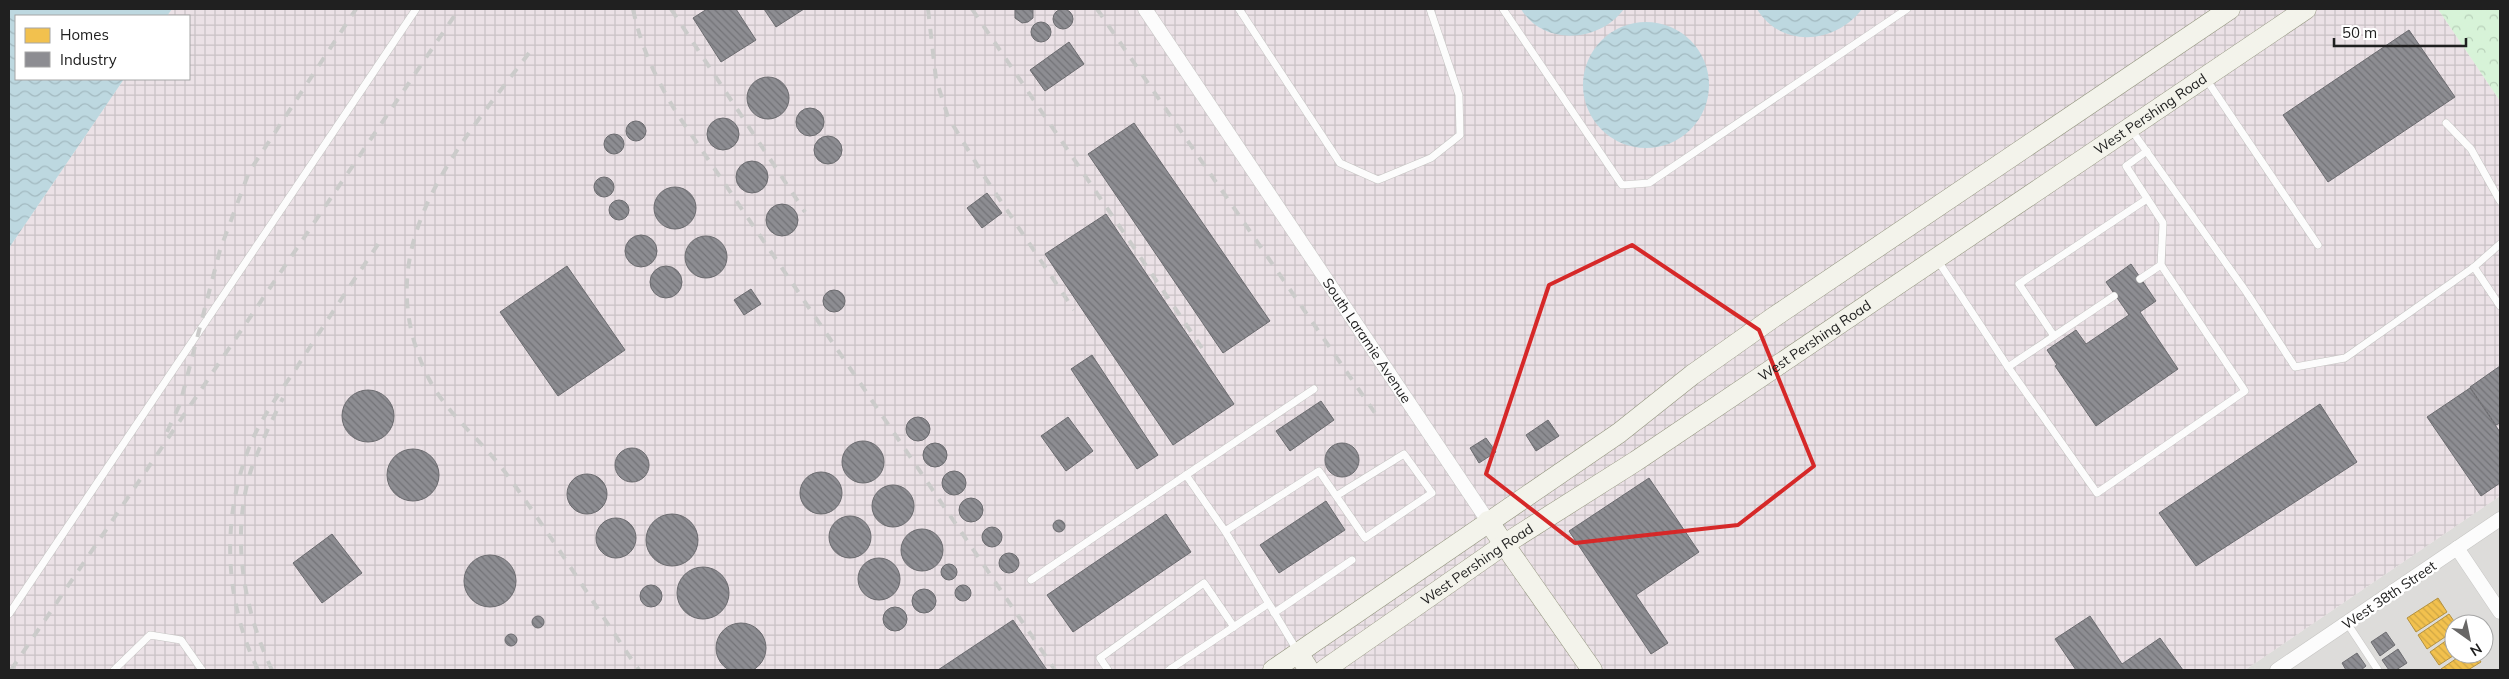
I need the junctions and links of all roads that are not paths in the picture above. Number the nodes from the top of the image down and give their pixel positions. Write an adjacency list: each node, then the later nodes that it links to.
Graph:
1 (416, 9): 38 (lane)
2 (1145, 9): 29 (street, South Laramie Avenue)
3 (1239, 9): 4 (lane)
4 (1430, 9)
5 (1503, 9): 6 (lane)
6 (1907, 9)
7 (2230, 9): 29 (main road, West Pershing Road)
8 (2306, 9): 9 (main road, West Pershing Road)
9 (2205, 77): 11 (main road, West Pershing Road); 16 (lane)
10 (2446, 124): 14 (lane)
11 (2130, 128): 12 (lane); 17 (main road, West Pershing Road)
12 (2147, 151): 13 (lane); 19 (lane)
13 (2147, 198): 18 (lane); 23 (lane)
14 (2500, 201)
15 (2500, 244): 19 (lane)
16 (2318, 245)
17 (1936, 258): 24 (lane); 31 (main road, West Pershing Road)
18 (2161, 265): 20 (lane); 24 (lane)
19 (2474, 267): 22 (lane)
20 (2140, 279)
21 (2114, 296): 23 (lane)
22 (2500, 306)
23 (2054, 336): 24 (lane)
24 (2008, 367)
25 (1314, 389): 26 (lane)
26 (1186, 475): 30 (lane); 34 (lane)
27 (1336, 496): 27 (lane); 30 (lane)
28 (2500, 519): 32 (street, West 38th Street)
29 (1488, 521): 31 (main road, South Laramie Avenue); 41 (main road, West Pershing Road)
30 (1225, 531): 35 (lane)
31 (1505, 544): 48 (main road, West Pershing Road); 49 (main road, South Laramie Avenue)
32 (2457, 548): 36 (street); 39 (street, West 38th Street)
33 (1352, 560): 37 (lane)
34 (1031, 580)
35 (1268, 604): 37 (lane); 40 (lane)
36 (2500, 612)
37 (1274, 613): 41 (lane)
38 (9, 614)
39 (2347, 623): 50 (street, West 38th Street); 51 (lane)
40 (1234, 627): 44 (lane); 45 (lane)
41 (1298, 653): 46 (main road, West Pershing Road); 47 (main road)
42 (114, 670): 43 (lane)
43 (202, 670)
44 (1108, 670)
45 (1169, 670)
46 (1273, 670)
47 (1309, 670)
48 (1324, 670)
49 (1592, 670)
50 (2277, 670)
51 (2378, 670)

